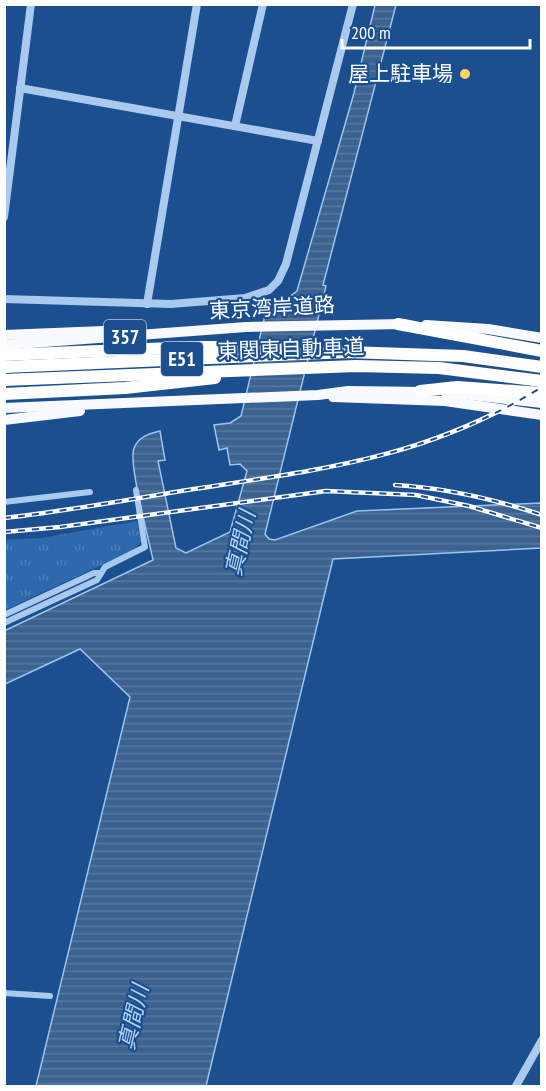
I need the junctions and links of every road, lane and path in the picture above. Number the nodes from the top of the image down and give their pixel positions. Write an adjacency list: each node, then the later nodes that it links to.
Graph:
1 (31, 4): 5 (street)
2 (197, 4): 6 (street)
3 (263, 4): 7 (street)
4 (353, 4): 8 (street)
5 (20, 88): 6 (street); 9 (street)
6 (179, 116): 7 (street); 11 (street)
7 (234, 126): 8 (street)
8 (318, 141): 11 (street)
9 (4, 217)
10 (4, 299): 11 (street)
11 (147, 304)
12 (398, 324): 13 (highway, 東京湾岸道路 / 357); 17 (highway, 東京湾岸道路 / 357); 19 (highway)
13 (246, 327): 15 (highway); 18 (highway, 東京湾岸道路 / 357)
14 (4, 330): 15 (highway)
15 (54, 332): 16 (highway)
16 (4, 335)
17 (542, 338)
18 (4, 345)
19 (542, 351)
20 (359, 352): 21 (highway); 22 (highway, 東関東自動車道 / E51); 23 (highway, 東関東自動車道 / E51)
21 (4, 355)
22 (4, 367)
23 (542, 367)
24 (296, 368): 25 (highway, 東関東自動車道 / E51); 26 (highway, 東関東自動車道 / E51); 29 (highway)
25 (4, 381)
26 (542, 381)
27 (420, 391): 28 (highway); 30 (highway); 32 (highway)
28 (542, 393)
29 (4, 394)
30 (358, 394): 31 (highway); 34 (highway)
31 (137, 402): 33 (highway); 35 (highway)
32 (542, 403)
33 (4, 408)
34 (542, 415)
35 (4, 420)
36 (136, 490): 39 (street)
37 (90, 492): 38 (street)
38 (4, 502)
39 (101, 573): 40 (street); 41 (street)
40 (4, 615)
41 (4, 623)
42 (4, 993): 43 (street)
43 (50, 996)
44 (542, 1040): 45 (street)
45 (516, 1086)

